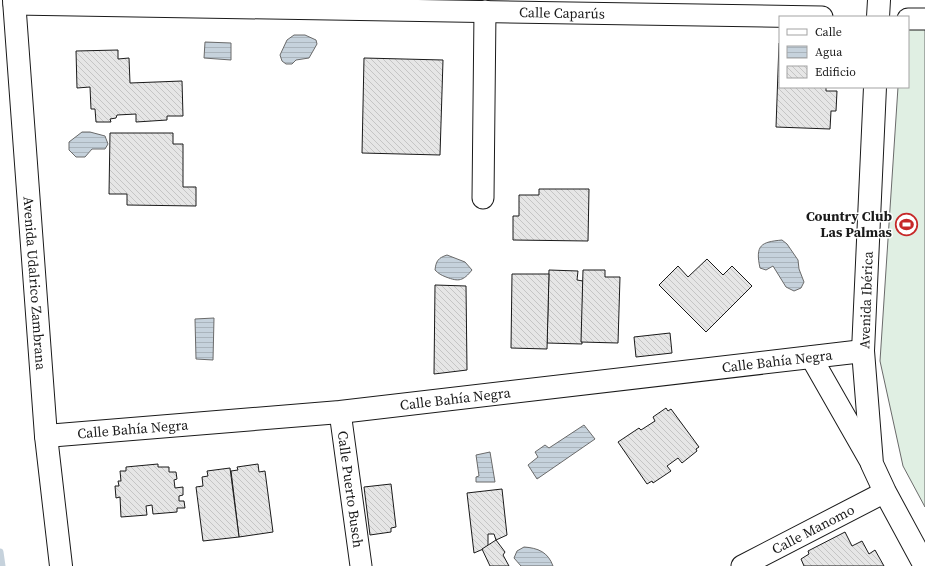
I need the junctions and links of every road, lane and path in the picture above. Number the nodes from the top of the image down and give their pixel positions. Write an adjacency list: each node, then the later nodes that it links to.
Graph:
1 (878, 0): 7 (main road)
2 (14, 2): 3 (street, Calle Caparús); 15 (main road, Avenida Udalrico Zambrana)
3 (302, 4): 5 (street, Calle Caparús)
4 (590, 7): 5 (street, Calle Caparús); 6 (street, Calle Caparús)
5 (485, 11): 11 (street)
6 (799, 16)
7 (878, 16)
8 (909, 19): 9 (street)
9 (925, 19)
10 (875, 88): 12 (main road, Avenida Ibérica)
11 (483, 198)
12 (863, 351): 13 (main road, Calle Bahía Negra); 16 (main road, Avenida Ibérica)
13 (811, 357): 14 (main road, Calle Bahía Negra); 16 (street, Avenida Ibérica)
14 (340, 412): 15 (main road, Calle Bahía Negra); 19 (street, Calle Puerto Busch)
15 (46, 436): 18 (main road, Avenida Udalrico Zambrana)
16 (872, 464): 17 (main road, Avenida Ibérica)
17 (885, 492): 20 (street, Calle Manomo); 21 (main road, Avenida Ibérica)
18 (61, 566)
19 (361, 566)
20 (742, 566)
21 (925, 566)

